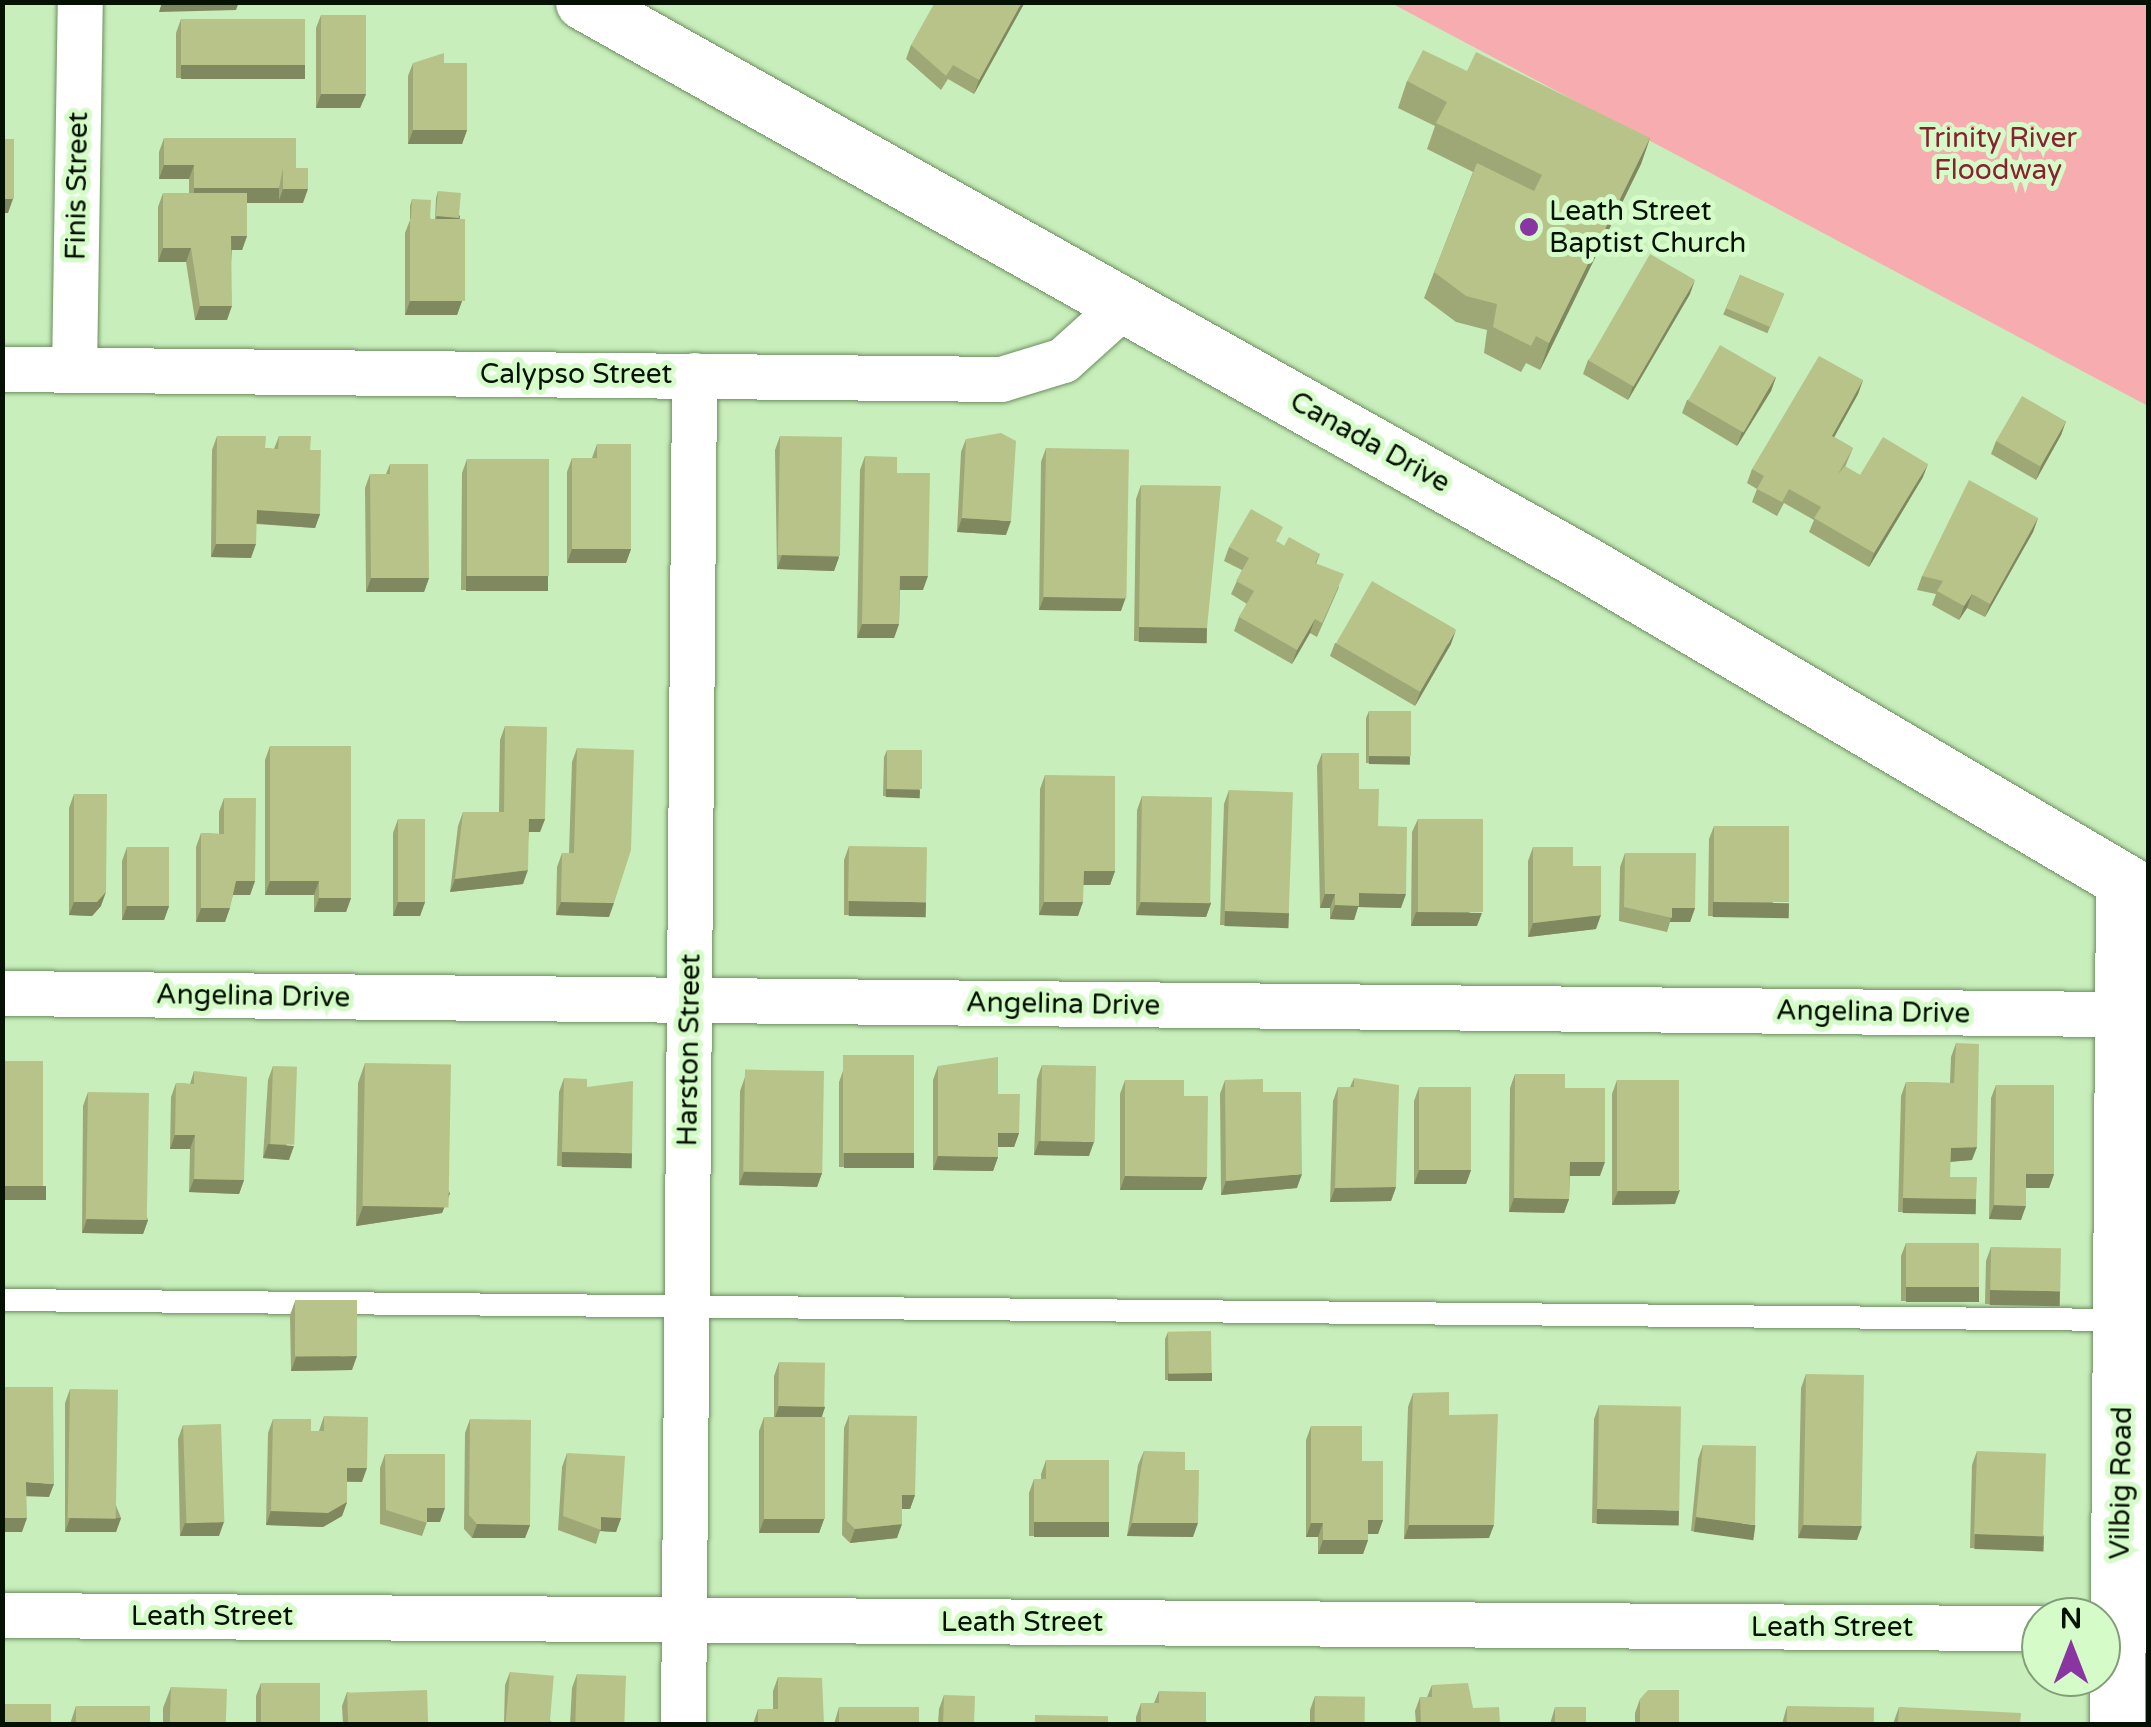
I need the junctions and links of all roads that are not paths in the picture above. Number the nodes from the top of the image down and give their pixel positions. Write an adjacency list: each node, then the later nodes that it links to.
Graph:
1 (80, 2): 5 (street, Finis Street)
2 (583, 2): 3 (street, Canada Drive)
3 (1125, 304): 6 (street, Calypso Street); 7 (street, Canada Drive)
4 (2, 369): 5 (street, Calypso Street)
5 (74, 370): 6 (street, Calypso Street)
6 (694, 375): 9 (street, Harston Street)
7 (2136, 888): 10 (street, Vilbig Road)
8 (2, 993): 9 (street, Angelina Drive)
9 (690, 1000): 10 (street, Angelina Drive); 12 (street, Harston Street)
10 (2124, 1014): 13 (street, Vilbig Road)
11 (2, 1300): 12 (lane)
12 (684, 1306): 13 (lane); 16 (street, Harston Street)
13 (2125, 1320): 14 (street, Vilbig Road)
14 (2112, 1597)
15 (2, 1615): 16 (street, Leath Street)
16 (684, 1620): 17 (street, Leath Street); 19 (street, Harston Street)
17 (2021, 1628)
18 (2115, 1697): 20 (street, Vilbig Road)
19 (683, 1724)
20 (2117, 1724)

